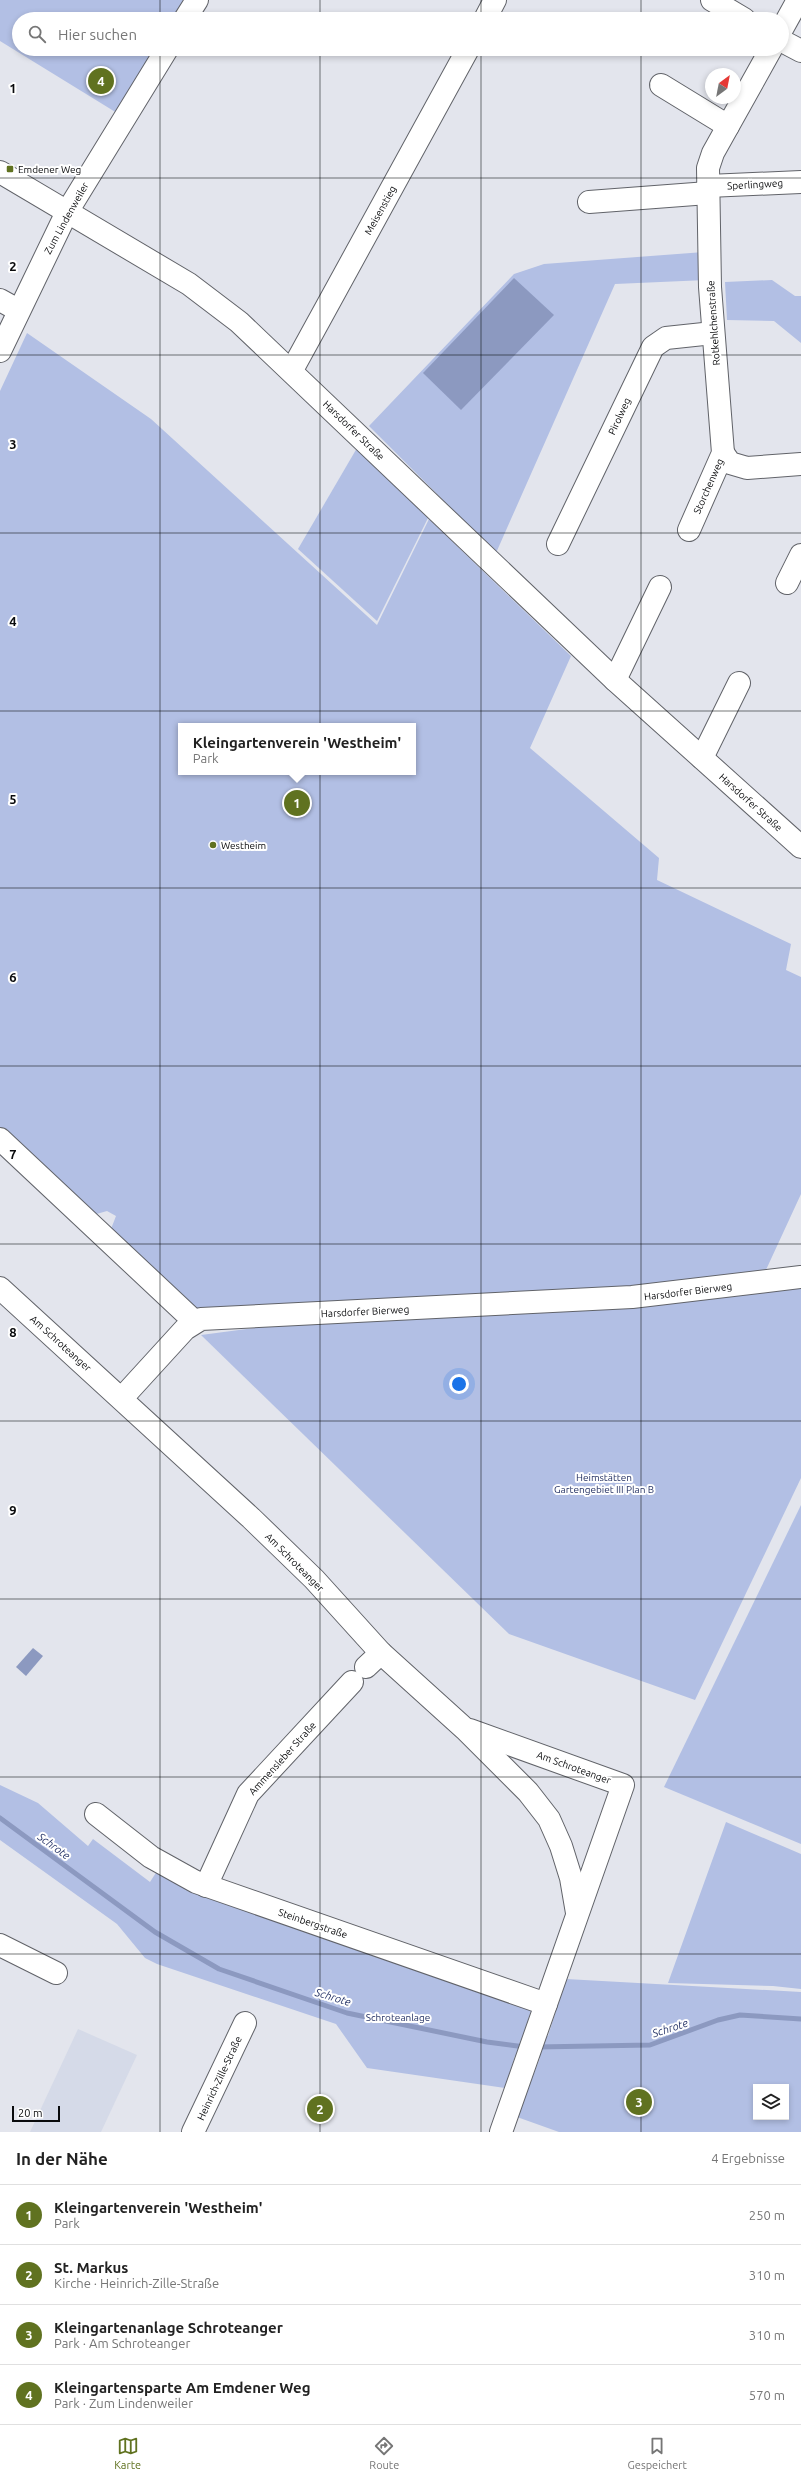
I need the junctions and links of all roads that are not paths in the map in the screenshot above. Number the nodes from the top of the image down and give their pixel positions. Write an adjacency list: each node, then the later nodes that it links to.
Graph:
1 (197, 0): 5 (street)
2 (496, 0): 6 (street)
3 (712, 0): 7 (street)
4 (798, 0): 8 (street)
5 (189, 12)
6 (489, 12)
7 (732, 12)
8 (789, 16)
9 (789, 45): 10 (street)
10 (801, 51)
11 (163, 56): 20 (street, Zum Lindenweiler)
12 (464, 56): 24 (street, Meisenstieg)
13 (767, 56): 15 (street, Rotkehlchenstraße)
14 (661, 85): 15 (street)
15 (728, 126): 18 (street, Rotkehlchenstraße)
16 (0, 172): 20 (street)
17 (801, 182): 18 (street, Sperlingweg)
18 (708, 190): 19 (street); 22 (street, Rotkehlchenstraße)
19 (589, 202)
20 (67, 212): 21 (street, Zum Lindenweiler); 24 (street, Harsdorfer Straße)
21 (9, 305): 23 (street, Zum Lindenweiler)
22 (713, 333): 25 (street, Rotkehlchenstraße); 28 (street, Pirolweg)
23 (0, 351)
24 (292, 370): 32 (street, Harsdorfer Straße)
25 (723, 453): 26 (street, Storchenweg); 27 (street, Storchenweg)
26 (801, 464)
27 (689, 530)
28 (558, 544)
29 (801, 555): 30 (street)
30 (787, 583)
31 (660, 587): 32 (street)
32 (615, 680): 34 (street, Harsdorfer Straße)
33 (739, 683): 34 (street)
34 (702, 758): 35 (street, Harsdorfer Straße)
35 (801, 847)
36 (0, 1139): 39 (street)
37 (801, 1277): 39 (street, Harsdorfer Bierweg)
38 (0, 1288): 40 (street, Am Schroteanger)
39 (194, 1321): 40 (street)
40 (122, 1398): 41 (street, Am Schroteanger)
41 (366, 1668): 42 (street, Am Schroteanger); 44 (street, Ammensleber Straße)
42 (465, 1728): 45 (street, Am Schroteanger); 45 (street, Am Schroteanger)
43 (96, 1814): 44 (street, Steinbergstraße)
44 (206, 1886): 48 (street, Steinbergstraße)
45 (578, 1913): 48 (street, Am Schroteanger)
46 (0, 1945): 47 (street)
47 (56, 1973)
48 (546, 2004): 51 (street, Am Schroteanger)
49 (244, 2023): 50 (street, Heinrich-Zille-Straße)
50 (193, 2132)
51 (501, 2132)

